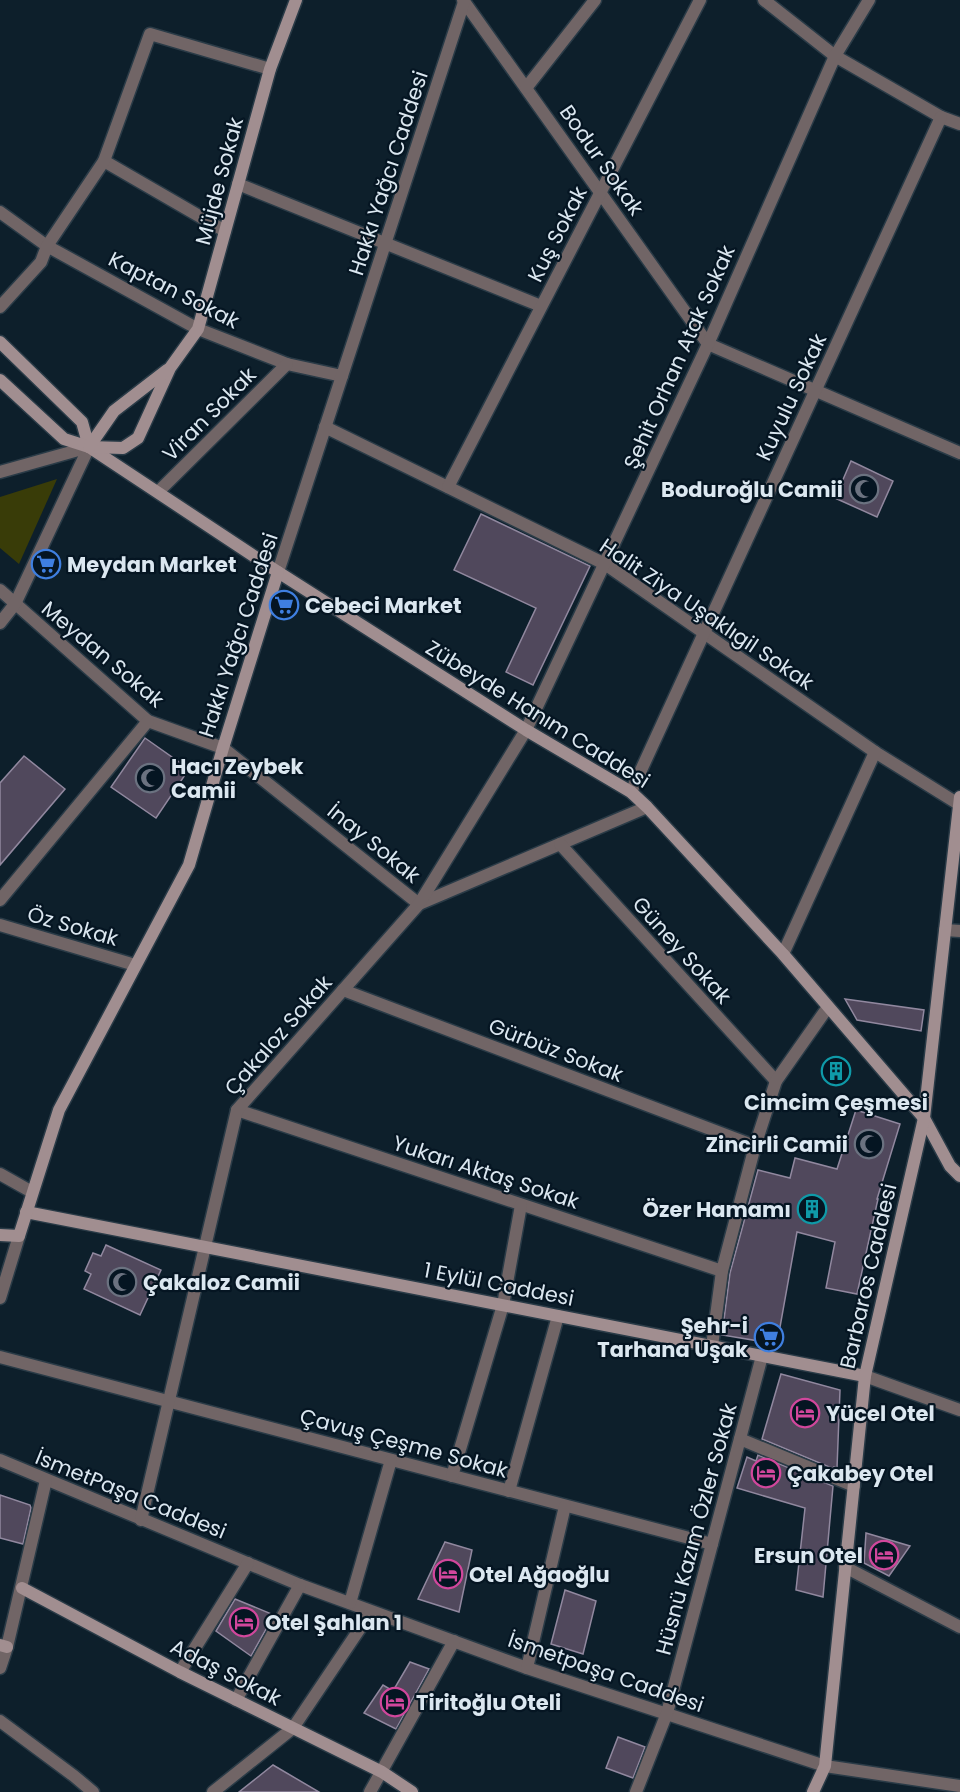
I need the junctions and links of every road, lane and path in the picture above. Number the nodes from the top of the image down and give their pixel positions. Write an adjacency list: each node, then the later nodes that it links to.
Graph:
1 (296, 0): 8 (main road, Müjde Sokak)
2 (595, 0): 9 (street)
3 (700, 0): 14 (street, Kuş Sokak)
4 (764, 0): 7 (street)
5 (869, 0): 7 (street, Şehit Orhan Atak Sokak)
6 (464, 1): 9 (street, Bodur Sokak); 17 (street, Hakkı Yağcı Caddesi)
7 (835, 56): 10 (street); 23 (street, Şehit Orhan Atak Sokak)
8 (270, 69): 12 (street); 13 (main road, Müjde Sokak)
9 (526, 88): 14 (street, Bodur Sokak)
10 (941, 117): 11 (street); 28 (street, Kuyulu Sokak)
11 (960, 124)
12 (104, 161): 16 (street); 18 (street)
13 (237, 184): 16 (main road, Müjde Sokak); 17 (street)
14 (600, 192): 19 (street, Kuş Sokak); 23 (street, Bodur Sokak)
15 (0, 212): 18 (street, Kaptan Sokak)
16 (225, 231): 21 (main road, Müjde Sokak)
17 (385, 243): 19 (street); 26 (street, Hakkı Yağcı Caddesi)
18 (47, 246): 20 (street); 21 (street, Kaptan Sokak)
19 (542, 306): 33 (street, Kuş Sokak)
20 (0, 307)
21 (198, 329): 24 (street, Kaptan Sokak); 25 (main road, Müjde Sokak)
22 (0, 342): 30 (main road)
23 (708, 344): 28 (street); 35 (street, Şehit Orhan Atak Sokak)
24 (287, 364): 26 (street, Kaptan Sokak); 34 (street, Viran Sokak)
25 (170, 368): 30 (main road); 30 (main road)
26 (342, 376): 29 (street, Hakkı Yağcı Caddesi)
27 (0, 380): 30 (main road, Zübeyde Hanım Caddesi)
28 (815, 390): 31 (street); 40 (street, Kuyulu Sokak)
29 (325, 427): 33 (street, Halit Ziya Uşaklıgil Sokak); 36 (street, Hakkı Yağcı Caddesi)
30 (88, 447): 32 (street); 34 (main road, Zübeyde Hanım Caddesi); 38 (street)
31 (960, 453)
32 (0, 472)
33 (448, 487): 35 (street, Halit Ziya Uşaklıgil Sokak)
34 (158, 492): 36 (main road, Zübeyde Hanım Caddesi)
35 (605, 564): 40 (street, Halit Ziya Uşaklıgil Sokak); 42 (street, Şehit Orhan Atak Sokak)
36 (278, 572): 42 (main road, Zübeyde Hanım Caddesi); 43 (main road, Hakkı Yağcı Caddesi)
37 (0, 590): 38 (street, Meydan Sokak)
38 (15, 604): 39 (street); 41 (street, Meydan Sokak)
39 (0, 623)
40 (703, 634): 44 (street, Halit Ziya Uşaklıgil Sokak); 45 (street, Kuyulu Sokak)
41 (148, 722): 43 (street, Meydan Sokak); 49 (street)
42 (526, 730): 45 (main road, Zübeyde Hanım Caddesi); 50 (street, Çakaloz Sokak)
43 (223, 748): 50 (street, İnay Sokak); 55 (main road, Hakkı Yağcı Caddesi)
44 (875, 752): 46 (street, Halit Ziya Uşaklıgil Sokak); 54 (street)
45 (631, 792): 47 (main road, Zübeyde Hanım Caddesi)
46 (960, 802): 52 (main road, Barbaros Caddesi)
47 (647, 807): 48 (street, İnay Sokak); 54 (main road, Zübeyde Hanım Caddesi)
48 (560, 844): 50 (street, İnay Sokak); 58 (street, Güney Sokak)
49 (0, 900)
50 (419, 904): 56 (street, Çakaloz Sokak)
51 (0, 925): 55 (street, Öz Sokak)
52 (945, 930): 53 (street); 60 (main road, Barbaros Caddesi)
53 (960, 931)
54 (783, 954): 57 (main road, Zübeyde Hanım Caddesi)
55 (135, 965): 64 (main road, Hakkı Yağcı Caddesi)
56 (343, 990): 59 (street, Çakaloz Sokak); 61 (street, Gürbüz Sokak)
57 (828, 1007): 58 (street); 60 (main road, Zübeyde Hanım Caddesi)
58 (776, 1081): 61 (street)
59 (237, 1110): 65 (street, Yukarı Aktaş Sokak); 69 (street, Çakaloz Sokak)
60 (924, 1118): 63 (main road, Zübeyde Hanım Caddesi); 77 (main road, Barbaros Caddesi)
61 (755, 1146): 70 (street)
62 (0, 1174): 64 (street)
63 (960, 1176)
64 (32, 1192): 66 (main road, Hakkı Yağcı Caddesi)
65 (521, 1205): 70 (street, Yukarı Aktaş Sokak); 72 (street)
66 (26, 1212): 68 (main road, Hakkı Yağcı Caddesi); 69 (main road, 1 Eylül Caddesi)
67 (0, 1235): 68 (main road)
68 (19, 1236): 71 (street, Hakkı Yağcı Caddesi)
69 (205, 1247): 72 (main road, 1 Eylül Caddesi); 78 (street, Çakaloz Sokak)
70 (722, 1271): 74 (street)
71 (0, 1298)
72 (503, 1305): 73 (main road, 1 Eylül Caddesi); 83 (street)
73 (558, 1316): 74 (main road, 1 Eylül Caddesi); 86 (street)
74 (712, 1346): 75 (main road, 1 Eylül Caddesi)
75 (762, 1356): 77 (main road, 1 Eylül Caddesi); 80 (street, Hüsnü Kazım Özler Sokak)
76 (0, 1357): 78 (street, Çavuş Çeşme Sokak)
77 (865, 1376): 79 (street, 1 Eylül Caddesi); 85 (main road, Barbaros Caddesi)
78 (169, 1401): 82 (street, Çavuş Çeşme Sokak); 88 (street, Çakaloz Sokak)
79 (960, 1410)
80 (740, 1439): 85 (street); 89 (street, Hüsnü Kazım Özler Sokak)
81 (0, 1460): 84 (street, İsmetPaşa Caddesi)
82 (391, 1460): 83 (street, Çavuş Çeşme Sokak); 94 (street)
83 (452, 1476): 86 (street, Çavuş Çeşme Sokak)
84 (46, 1480): 88 (street, İsmetPaşa Caddesi); 93 (street)
85 (854, 1486): 91 (main road, Barbaros Caddesi)
86 (509, 1491): 87 (street, Çavuş Çeşme Sokak)
87 (565, 1506): 89 (street, Çavuş Çeşme Sokak); 100 (street)
88 (141, 1520): 90 (street, İsmetPaşa Caddesi)
89 (712, 1544): 103 (street, Hüsnü Kazım Özler Sokak)
90 (248, 1563): 92 (street, İsmetpaşa Caddesi); 101 (street)
91 (845, 1567): 96 (street); 106 (main road, Barbaros Caddesi)
92 (300, 1585): 94 (street, İsmetpaşa Caddesi); 102 (street)
93 (22, 1588): 98 (street); 101 (main road, Adaş Sokak)
94 (350, 1603): 95 (street, İsmetpaşa Caddesi)
95 (371, 1612): 97 (street, İsmetpaşa Caddesi); 105 (street)
96 (960, 1628)
97 (453, 1641): 100 (street, İsmetpaşa Caddesi); 107 (street)
98 (4, 1646): 99 (street)
99 (0, 1668)
100 (527, 1668): 103 (street, İsmetpaşa Caddesi)
101 (180, 1672): 102 (main road, Adaş Sokak)
102 (236, 1700): 105 (main road, Adaş Sokak)
103 (667, 1713): 106 (street, İsmetpaşa Caddesi); 113 (street, Hüsnü Kazım Özler Sokak)
104 (0, 1721): 109 (street)
105 (293, 1728): 107 (main road, Adaş Sokak); 110 (street)
106 (825, 1766): 108 (street, İsmetpaşa Caddesi); 114 (main road, Barbaros Caddesi)
107 (382, 1772): 111 (street); 112 (main road, Adaş Sokak)
108 (960, 1786)
109 (93, 1792)
110 (213, 1792)
111 (370, 1792)
112 (412, 1792)
113 (636, 1792)
114 (813, 1792)

